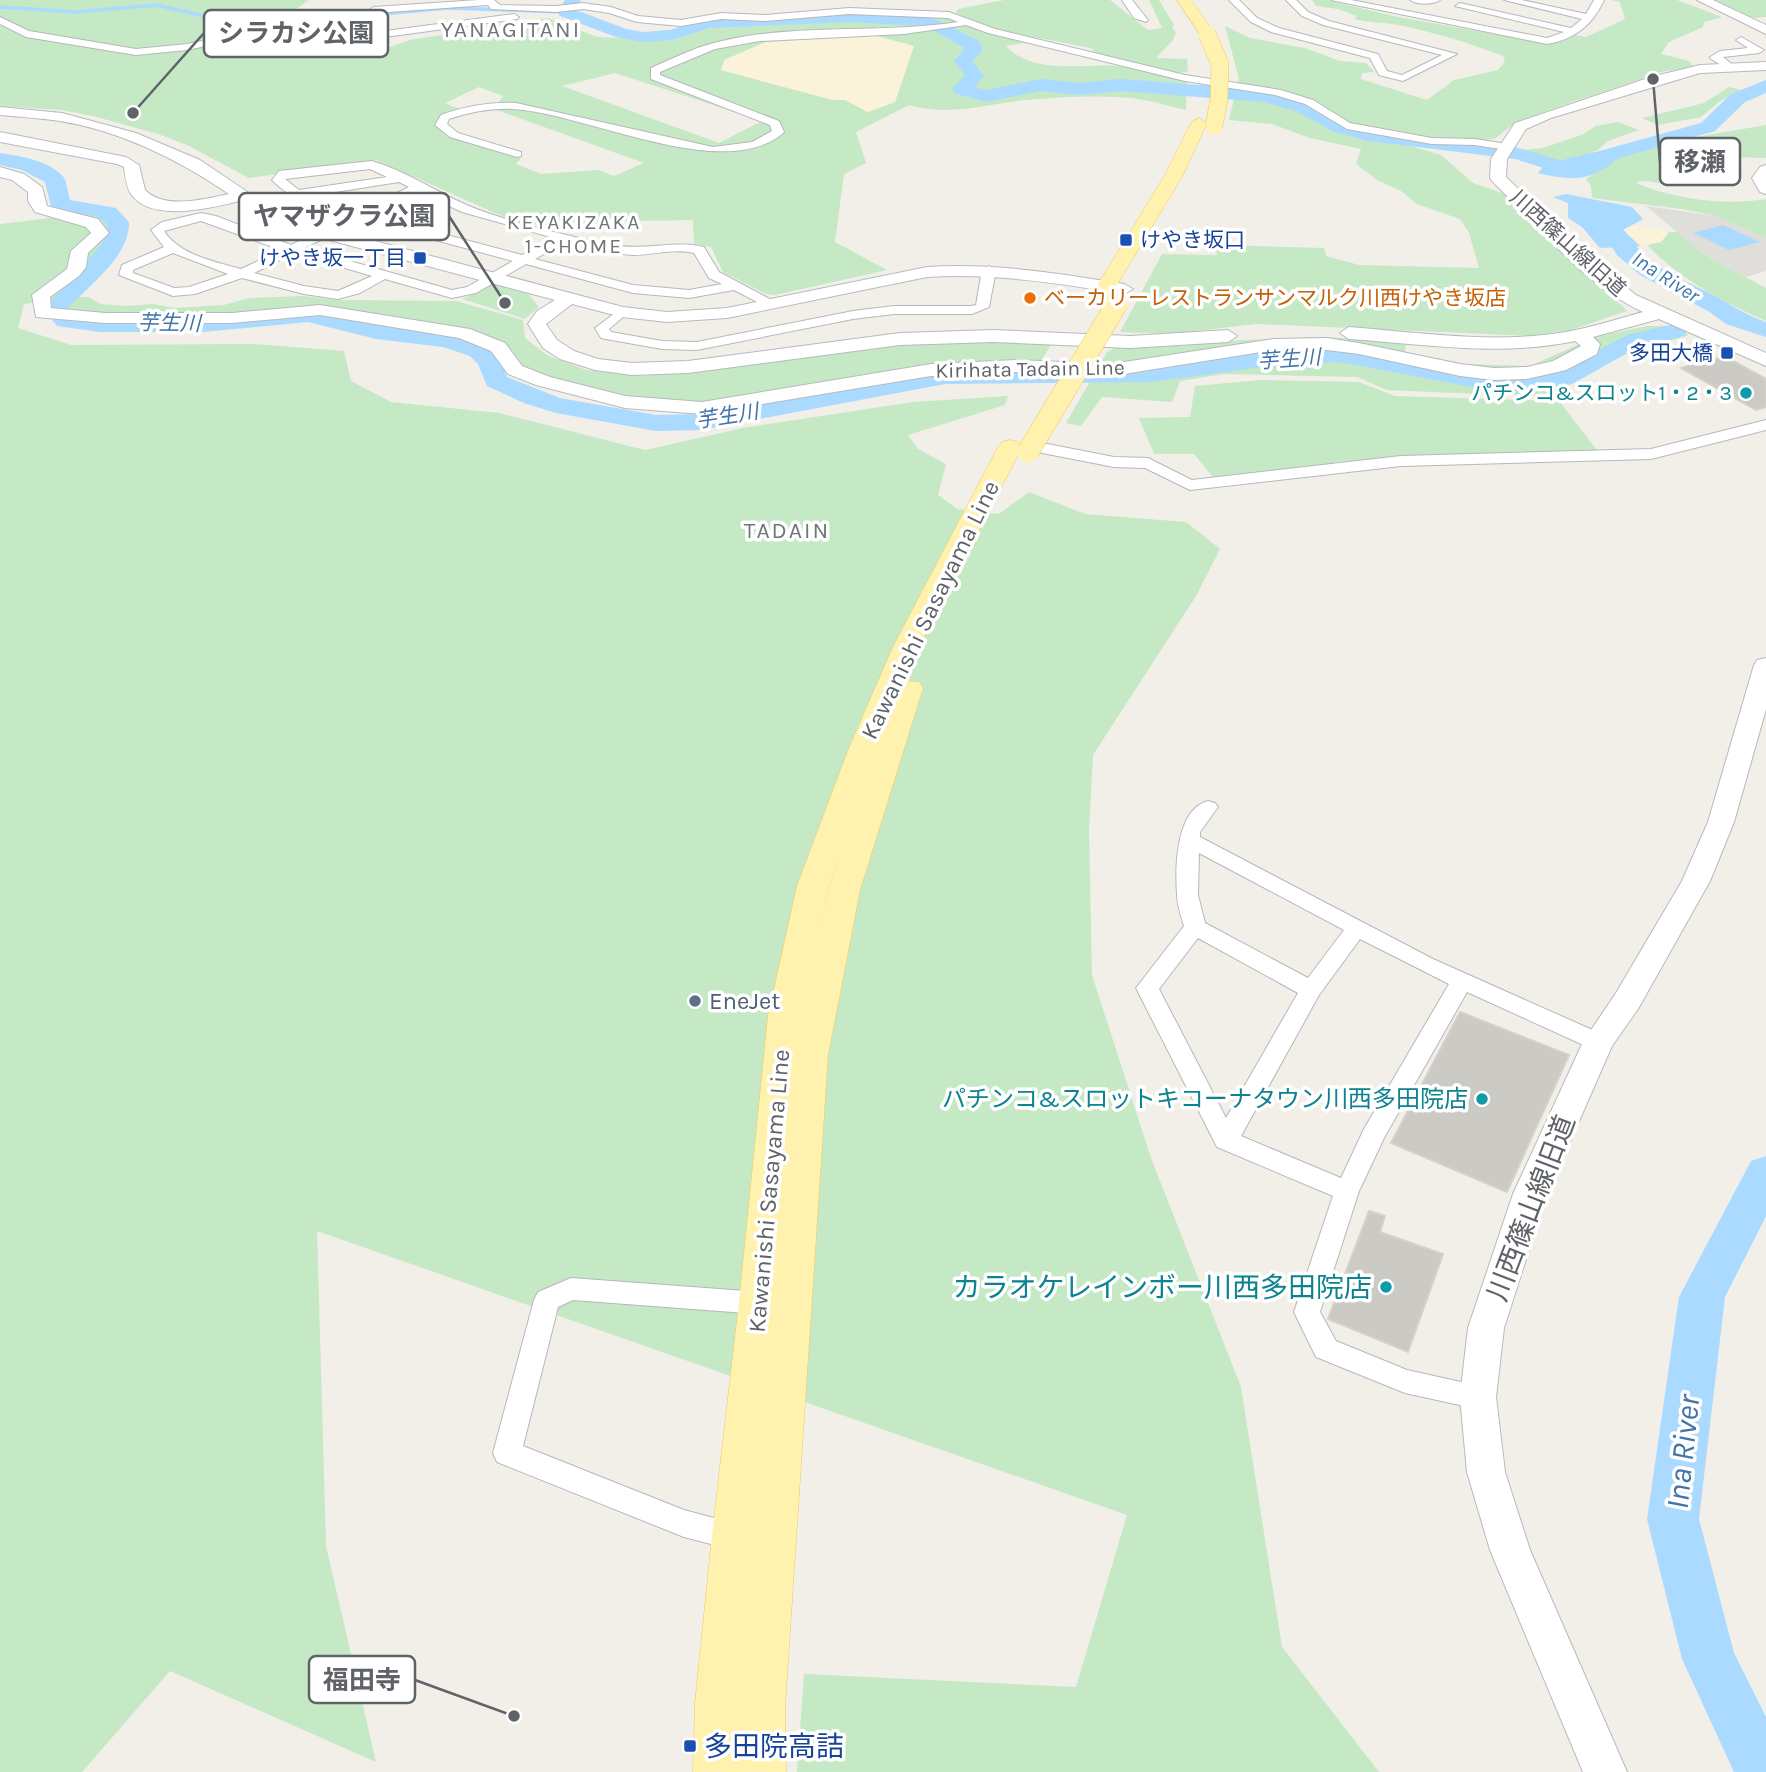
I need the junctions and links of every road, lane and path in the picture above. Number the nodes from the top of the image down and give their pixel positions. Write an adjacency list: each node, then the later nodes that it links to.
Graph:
1 (1127, 0): 20 (street)
2 (1170, 0): 26 (main road, Kawanishi Sasayama Line)
3 (1184, 0): 26 (main road, Kawanishi Sasayama Line)
4 (1234, 0): 23 (street)
5 (1291, 0): 21 (street)
6 (1336, 0): 18 (street)
7 (1415, 0): 8 (street)
8 (1435, 0)
9 (1509, 0): 17 (street)
10 (1582, 0): 13 (street)
11 (1703, 0): 24 (street)
12 (490, 1): 15 (street); 16 (street)
13 (1599, 2): 17 (street)
14 (1464, 3): 18 (street); 25 (street)
15 (374, 10)
16 (544, 11): 19 (street); 22 (street)
17 (1591, 18): 25 (street)
18 (1440, 19): 25 (street)
19 (0, 20)
20 (1143, 20)
21 (1300, 20): 23 (street); 23 (street)
22 (968, 23): 32 (street); 33 (street)
23 (1268, 27)
24 (1766, 30)
25 (1571, 31)
26 (1199, 34): 52 (main road, Kawanishi Sasayama Line, bridge)
27 (1741, 40): 29 (street)
28 (1766, 66): 29 (street)
29 (1730, 67): 32 (street)
30 (0, 111): 40 (street)
31 (0, 137): 40 (street)
32 (1505, 150): 56 (street, 川西篠山線旧道)
33 (517, 154)
34 (1765, 171): 38 (street)
35 (0, 172): 57 (street, Kirihata Tadain Line)
36 (402, 178): 37 (street); 39 (street); 39 (street)
37 (419, 187): 41 (street); 43 (street)
38 (1766, 189)
39 (297, 194): 41 (street)
40 (240, 197): 42 (street)
41 (357, 216): 42 (street); 46 (street)
42 (324, 233): 45 (street); 50 (street)
43 (564, 237): 46 (street); 51 (street)
44 (173, 248): 45 (street); 48 (street); 48 (street)
45 (290, 250): 48 (street); 49 (street)
46 (526, 260): 50 (street); 51 (street)
47 (989, 270): 52 (street); 54 (street); 55 (street)
48 (244, 273): 49 (street)
49 (383, 275): 50 (street)
50 (494, 278): 53 (street)
51 (735, 286): 54 (street)
52 (1112, 294): 60 (main road, Kawanishi Sasayama Line, bridge)
53 (568, 299): 55 (street); 57 (street)
54 (772, 304): 55 (street)
55 (622, 312)
56 (1658, 313): 57 (street); 58 (street)
57 (1579, 336)
58 (1766, 360)
59 (1766, 423): 60 (street)
60 (1023, 449): 71 (main road, Kawanishi Sasayama Line); 75 (main road, Kawanishi Sasayama Line)
61 (1766, 665): 68 (street, 川西篠山線旧道)
62 (1208, 807): 63 (street)
63 (1190, 840): 64 (street); 65 (street)
64 (1195, 928): 67 (street); 69 (street)
65 (1357, 928): 66 (street); 67 (street)
66 (1462, 981): 68 (street); 70 (street)
67 (1311, 990): 69 (street)
68 (1598, 1042): 72 (street, 川西篠山線旧道)
69 (1226, 1140): 70 (street)
70 (1347, 1191): 72 (street)
71 (760, 1303): 73 (main road, Kawanishi Sasayama Line); 73 (street)
72 (1478, 1397): 76 (street, 川西篠山線旧道)
73 (734, 1536): 74 (main road, Kawanishi Sasayama Line)
74 (717, 1772)
75 (762, 1772)
76 (1605, 1772)

